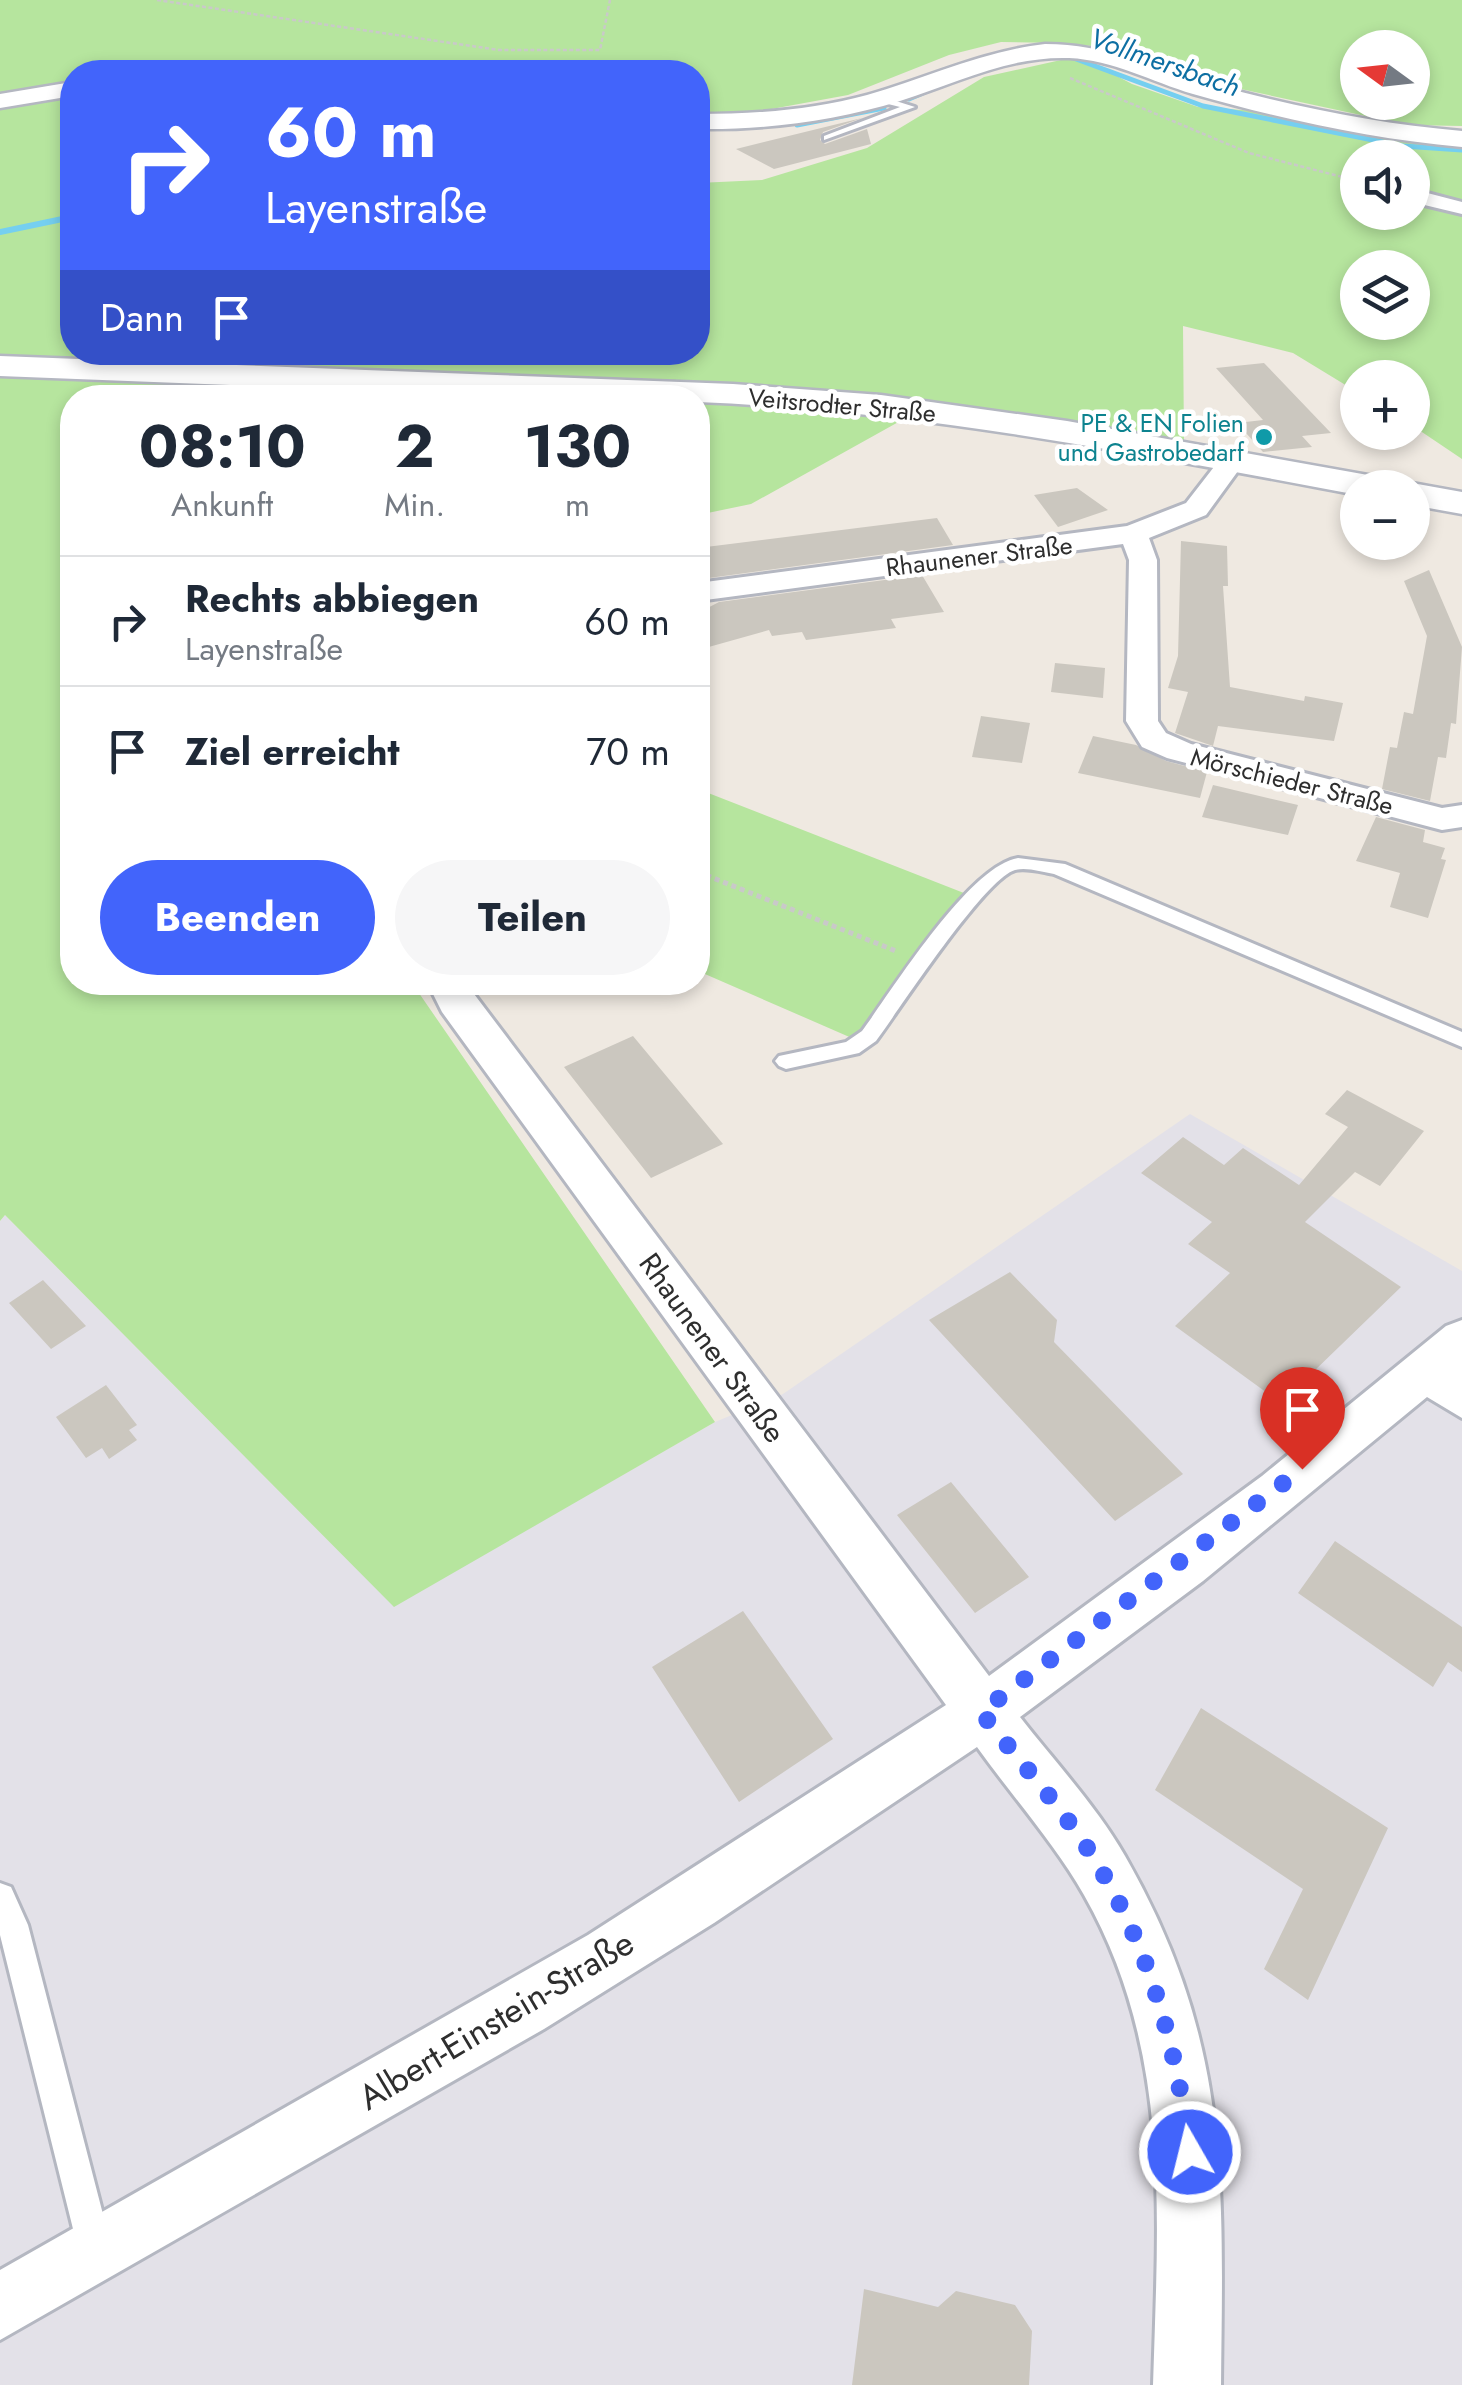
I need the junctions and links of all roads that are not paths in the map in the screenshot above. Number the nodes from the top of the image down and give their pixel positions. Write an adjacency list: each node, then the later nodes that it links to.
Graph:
1 (60, 91): 3 (street)
2 (880, 99): 4 (street); 5 (lane); 6 (street)
3 (0, 101)
4 (710, 121)
5 (828, 138)
6 (1462, 139)
7 (1430, 200): 8 (street)
8 (1462, 208)
9 (0, 366): 10 (street, Veitsrodter Straße)
10 (502, 385)
11 (710, 393): 12 (street, Veitsrodter Straße)
12 (1234, 460): 13 (street, Veitsrodter Straße); 16 (street, Rhaunener Straße)
13 (1340, 481)
14 (1430, 497): 15 (street)
15 (1462, 503)
16 (1133, 534): 17 (street, Rhaunener Straße); 18 (street, Mörschieder Straße)
17 (710, 590)
18 (1462, 816)
19 (456, 995): 23 (street, Rhaunener Straße)
20 (1462, 1040): 21 (lane)
21 (786, 1061)
22 (1450, 1369): 23 (street, Albert-Einstein-Straße)
23 (981, 1712): 25 (street, Albert-Einstein-Straße); 27 (street, Rhaunener Straße)
24 (0, 1898): 25 (lane)
25 (96, 2252): 26 (street, Albert-Einstein-Straße)
26 (0, 2308)
27 (1187, 2385)

